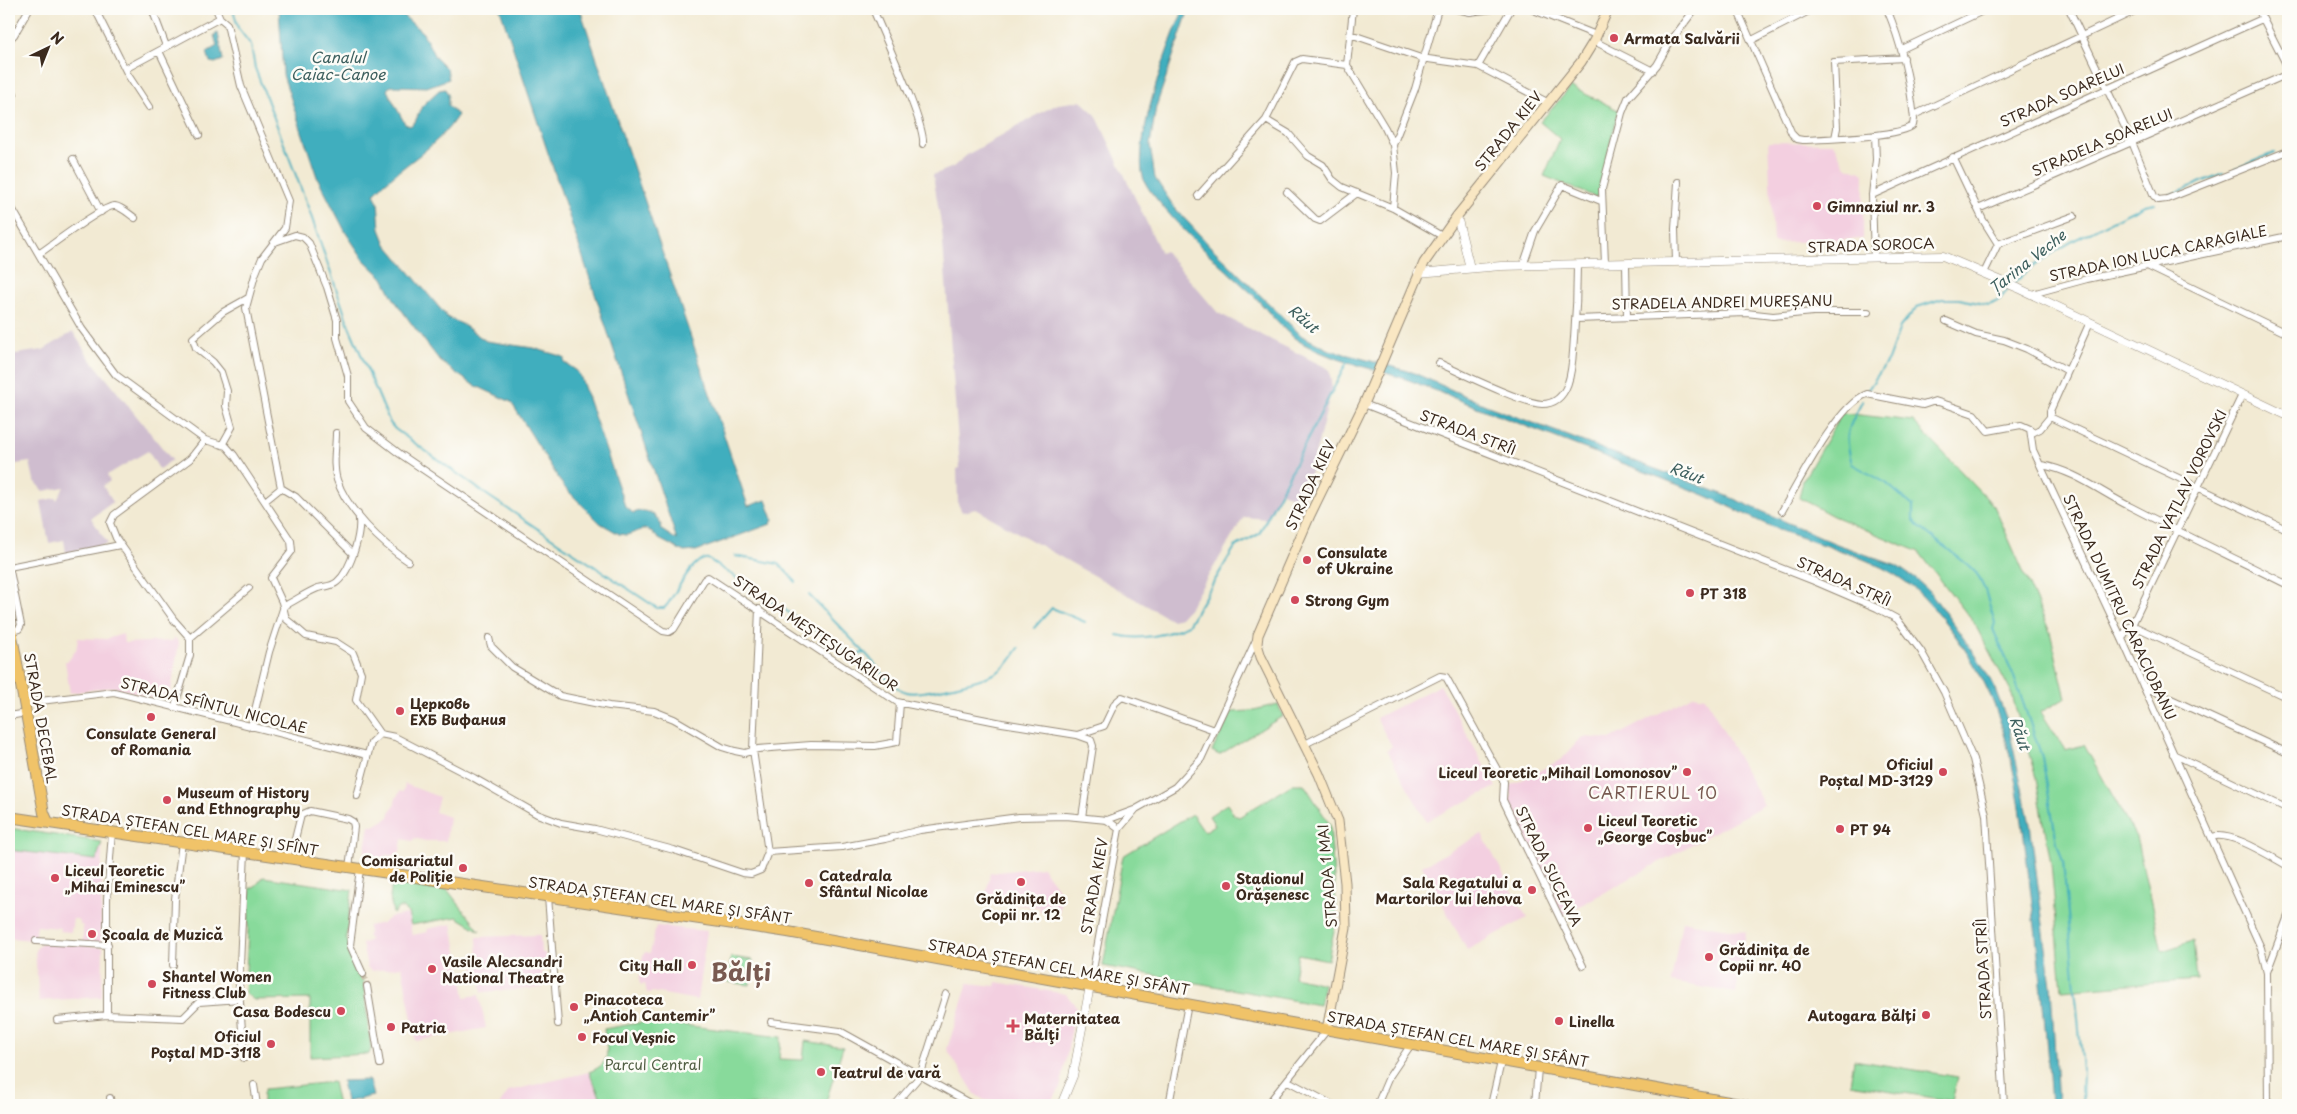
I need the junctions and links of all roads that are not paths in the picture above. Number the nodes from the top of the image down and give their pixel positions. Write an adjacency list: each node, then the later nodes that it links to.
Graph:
1 (29, 9): 27 (street)
2 (95, 9): 37 (street)
3 (152, 9): 29 (street)
4 (216, 9): 22 (street)
5 (873, 9): 51 (street)
6 (1346, 9): 21 (street)
7 (1438, 9): 33 (street)
8 (1456, 9): 9 (street)
9 (1492, 9)
10 (1511, 9): 35 (street)
11 (1531, 9): 26 (street)
12 (1608, 9): 26 (main road, STRADA KIEV)
13 (1696, 9): 38 (street)
14 (1737, 9): 28 (street)
15 (1812, 9): 28 (street)
16 (1887, 9): 30 (street)
17 (1987, 9): 30 (street)
18 (2069, 9): 25 (street)
19 (2138, 9): 25 (street)
20 (2258, 9): 23 (street)
21 (1353, 11): 24 (street)
22 (220, 18): 29 (street); 71 (street)
23 (2262, 19): 36 (street); 41 (street, STRADA SOARELUI)
24 (1350, 34): 33 (street); 34 (street)
25 (2083, 36): 41 (street); 45 (street)
26 (1595, 38): 38 (street); 43 (main road, STRADA KIEV)
27 (9, 40)
28 (1752, 40): 49 (street)
29 (166, 46): 31 (street)
30 (1902, 49): 32 (street)
31 (159, 51): 37 (street); 47 (street)
32 (1904, 58): 45 (street); 49 (street)
33 (1425, 59): 35 (street); 52 (street)
34 (1347, 65): 46 (street); 52 (street)
35 (1478, 66): 43 (street)
36 (2288, 68)
37 (125, 69): 44 (street)
38 (1653, 71): 61 (street)
39 (2288, 74): 50 (street, STRADELA SOARELUI)
40 (9, 83): 42 (street)
41 (2108, 88): 50 (street); 54 (street, STRADA SOARELUI)
42 (14, 94)
43 (1549, 103): 66 (main road, STRADA KIEV)
44 (149, 107)
45 (1914, 115): 48 (street)
46 (1266, 120): 58 (street); 60 (street)
47 (198, 135)
48 (1875, 135): 49 (street); 59 (street)
49 (1835, 138)
50 (2132, 142): 53 (street); 64 (street, STRADELA SOARELUI)
51 (923, 144)
52 (1393, 145): 63 (street)
53 (2288, 151)
54 (1953, 157): 59 (street, STRADA SOARELUI); 64 (street)
55 (73, 160): 65 (street)
56 (1678, 182): 75 (street)
57 (1287, 192): 58 (street)
58 (1357, 193): 63 (street)
59 (1872, 195): 74 (street)
60 (1198, 196)
61 (1601, 201): 76 (street); 79 (street)
62 (9, 203): 73 (street)
63 (1393, 208): 69 (street)
64 (1978, 209): 72 (street)
65 (101, 212): 68 (street); 73 (street)
66 (1457, 216): 69 (main road, STRADA KIEV); 81 (street)
67 (2074, 216): 72 (street)
68 (135, 218)
69 (1442, 236): 82 (main road, STRADA KIEV)
70 (2288, 236): 80 (street, STRADA ION LUCA CARAGIALE)
71 (275, 242): 85 (street); 117 (street, STRADA MEȘTEȘUGARILOR)
72 (1998, 244): 83 (street)
73 (40, 253): 100 (street)
74 (1874, 258): 75 (street, STRADA SOROCA); 83 (street, STRADA SOROCA)
75 (1676, 262): 77 (street, STRADA SOROCA)
76 (1605, 264): 77 (street, STRADA SOROCA); 78 (street, STRADA SOROCA)
77 (1626, 264): 87 (street)
78 (1577, 265): 79 (street, STRADA SOROCA); 88 (street)
79 (1522, 266): 81 (street, STRADA SOROCA)
80 (2149, 267): 84 (street, STRADA ION LUCA CARAGIALE); 91 (street)
81 (1470, 268): 82 (street, STRADA SOROCA)
82 (1418, 273): 95 (main road, STRADA KIEV)
83 (1984, 273): 84 (street, STRADA SOROCA)
84 (2032, 294): 90 (street, STRADA SOROCA)
85 (248, 298): 101 (street); 103 (street)
86 (1868, 312): 87 (street, STRADELA ANDREI MUREȘANU)
87 (1627, 316): 88 (street, STRADELA ANDREI MUREȘANU)
88 (1576, 319): 92 (street)
89 (1946, 321): 93 (street)
90 (2090, 322): 93 (street); 94 (street, STRADA SOROCA)
91 (2288, 334)
92 (1439, 363)
93 (2068, 371): 97 (street)
94 (2242, 395): 96 (street, STRADA SOROCA); 104 (street, STRADA VAȚLAV VOROVSKI)
95 (1364, 404): 123 (main road, STRADA KIEV); 194 (street, STRADA STRÎI)
96 (2288, 416)
97 (2050, 417): 99 (street); 104 (street)
98 (336, 433): 107 (street)
99 (2032, 433): 102 (street, STRADA DUMITRU CARACIOBANU); 106 (street)
100 (205, 440): 101 (street); 110 (street)
101 (222, 445): 105 (street)
102 (2041, 465): 109 (street); 124 (street, STRADA DUMITRU CARACIOBANU)
103 (281, 488): 105 (street); 111 (street)
104 (2199, 488): 108 (street); 109 (street, STRADA VAȚLAV VOROVSKI)
105 (265, 501): 116 (street)
106 (1782, 511)
107 (358, 514): 111 (street); 112 (street)
108 (2288, 530)
109 (2179, 531): 114 (street); 119 (street, STRADA VAȚLAV VOROVSKI)
110 (120, 545): 113 (street); 121 (street)
111 (352, 552): 116 (street)
112 (408, 561)
113 (9, 566): 120 (street)
114 (2288, 585)
115 (249, 588): 121 (street)
116 (284, 606): 131 (street); 133 (street)
117 (759, 609): 127 (street, STRADA MEȘTEȘUGARILOR); 136 (street)
118 (9, 619): 120 (main road, STRADA DECEBAL)
119 (2132, 625): 124 (street, STRADA VAȚLAV VOROVSKI); 126 (street)
120 (11, 631): 129 (main road, STRADA DECEBAL)
121 (190, 638): 128 (street)
122 (489, 638): 136 (street)
123 (1257, 639): 132 (street, STRADA KIEV); 135 (main road, STRADA 1 MAI)
124 (2122, 639): 125 (street, STRADA DUMITRU CARACIOBANU)
125 (2143, 686): 137 (street); 138 (street, STRADA DUMITRU CARACIOBANU)
126 (2288, 698)
127 (900, 703): 134 (street, STRADA MEȘTEȘUGARILOR); 136 (street)
128 (175, 706): 129 (street, STRADA SFÎNTUL NICOLAE); 131 (street, STRADA SFÎNTUL NICOLAE)
129 (25, 708): 130 (street, STRADA SFÎNTUL NICOLAE); 146 (main road, STRADA DECEBAL)
130 (9, 716)
131 (251, 727): 139 (street, STRADA SFÎNTUL NICOLAE)
132 (1214, 730): 134 (street); 141 (street, STRADA KIEV)
133 (380, 734): 139 (street); 152 (street)
134 (1077, 735): 144 (street)
135 (1304, 744): 162 (street, STRADA SUCEAVA); 174 (main road, STRADA 1 MAI)
136 (753, 750): 152 (street)
137 (2288, 753)
138 (2174, 754): 142 (street); 149 (street, STRADA DUMITRU CARACIOBANU)
139 (367, 755): 140 (street)
140 (358, 796)
141 (1136, 809): 145 (street); 147 (street, STRADA KIEV)
142 (2288, 809)
143 (9, 817): 146 (main road, STRADA ȘTEFAN CEL MARE ȘI SFÎNT)
144 (1082, 817): 145 (street); 152 (street)
145 (1107, 820): 147 (street)
146 (48, 822): 148 (main road, STRADA ȘTEFAN CEL MARE ȘI SFÎNT)
147 (1119, 830): 166 (street, STRADA KIEV)
148 (112, 832): 150 (main road, STRADA ȘTEFAN CEL MARE ȘI SFÎNT); 160 (street)
149 (2212, 836): 154 (street); 163 (street, STRADA DUMITRU CARACIOBANU)
150 (182, 842): 151 (main road, STRADA ȘTEFAN CEL MARE ȘI SFÎNT); 161 (street)
151 (245, 851): 153 (main road, STRADA ȘTEFAN CEL MARE ȘI SFÎNT); 168 (street)
152 (768, 852)
153 (286, 858): 155 (main road, STRADA ȘTEFAN CEL MARE ȘI SFÎNT); 155 (street)
154 (2288, 866)
155 (349, 868): 156 (main road, STRADA ȘTEFAN CEL MARE ȘI SFÎNT)
156 (363, 869): 157 (main road, STRADA ȘTEFAN CEL MARE ȘI SFÂNT); 164 (street)
157 (548, 897): 166 (main road, STRADA ȘTEFAN CEL MARE ȘI SFÂNT); 173 (street)
158 (2288, 916): 163 (street)
159 (36, 941): 160 (street)
160 (108, 945): 170 (street)
161 (173, 966)
162 (1583, 966)
163 (2267, 973): 195 (street, STRADA DUMITRU CARACIOBANU)
164 (362, 974)
165 (367, 986): 178 (street)
166 (1090, 986): 169 (main road, STRADA ȘTEFAN CEL MARE ȘI SFÂNT); 186 (street)
167 (946, 994): 180 (street)
168 (240, 999): 170 (street); 176 (street)
169 (1188, 1004): 174 (main road, STRADA ȘTEFAN CEL MARE ȘI SFÂNT); 187 (street)
170 (107, 1015): 171 (street)
171 (57, 1020)
172 (771, 1022): 180 (street)
173 (558, 1024)
174 (1327, 1030): 175 (main road, STRADA ȘTEFAN CEL MARE ȘI SFÂNT); 181 (street, STRADA 1 MAI)
175 (1410, 1046): 177 (main road, STRADA ȘTEFAN CEL MARE ȘI SFÂNT); 190 (street)
176 (244, 1058)
177 (1501, 1062): 179 (main road, STRADA ȘTEFAN CEL MARE ȘI SFÂNT); 191 (street)
178 (380, 1064)
179 (1538, 1068): 192 (street); 193 (main road, STRADA ȘTEFAN CEL MARE ȘI SFÂNT)
180 (920, 1076): 184 (street); 185 (street)
181 (1288, 1081): 188 (street, STRADA 1 MAI); 189 (street)
182 (254, 1085): 183 (street)
183 (256, 1105)
184 (895, 1105)
185 (973, 1105)
186 (1061, 1105)
187 (1169, 1105)
188 (1267, 1105)
189 (1333, 1105)
190 (1377, 1105)
191 (1492, 1105)
192 (1535, 1105)
193 (1745, 1105)
194 (2004, 1105)
195 (2268, 1105)

